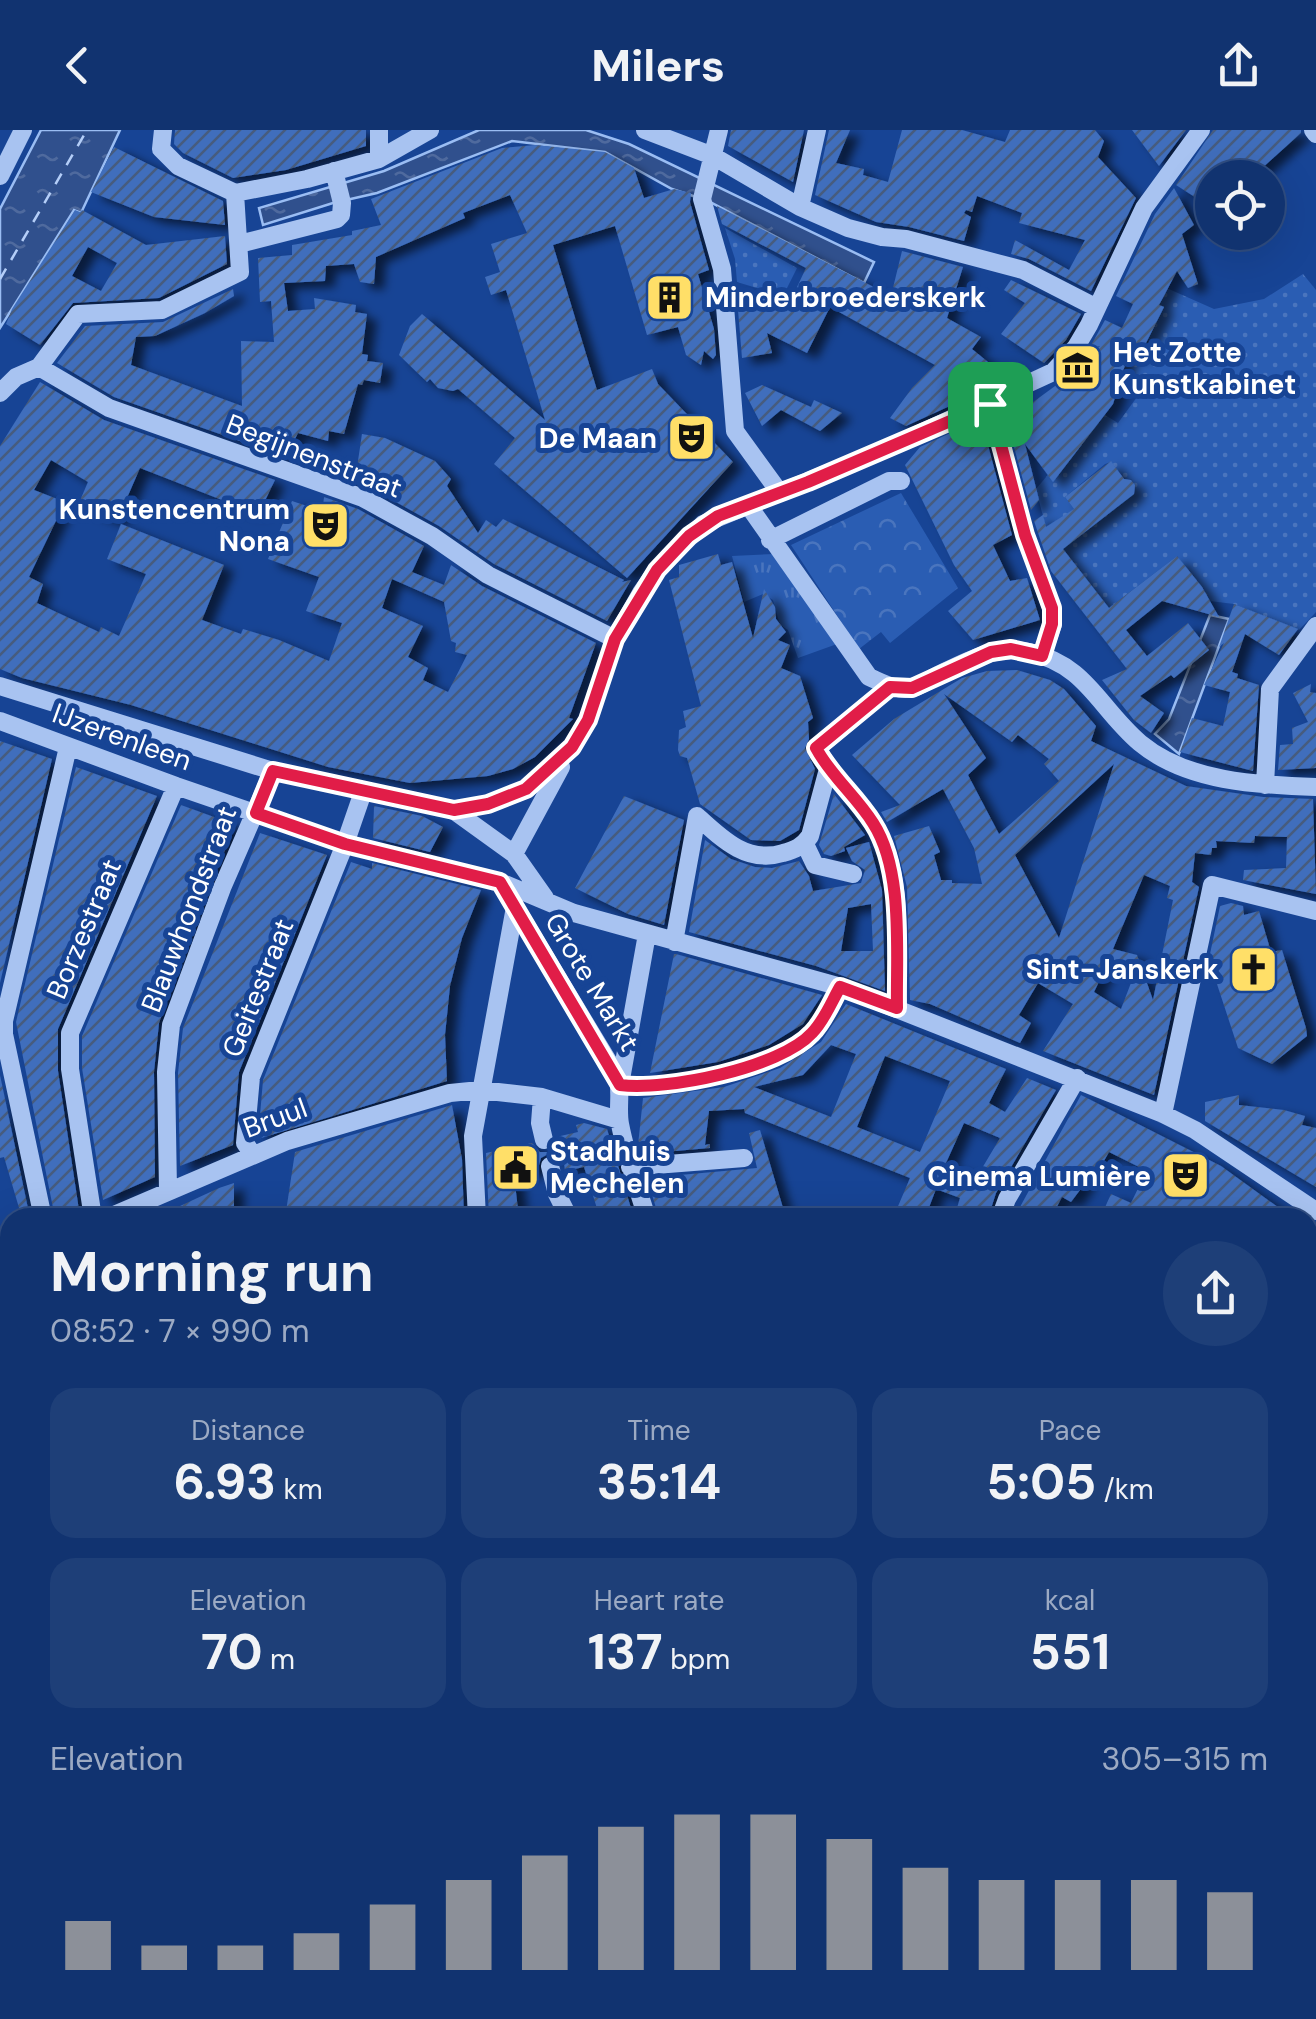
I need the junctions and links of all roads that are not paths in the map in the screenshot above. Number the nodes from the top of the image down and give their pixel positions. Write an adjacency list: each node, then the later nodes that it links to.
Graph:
1 (24, 130): 11 (street)
2 (163, 130): 13 (street)
3 (379, 130): 10 (street)
4 (430, 130): 10 (street)
5 (645, 130): 9 (street)
6 (719, 130): 9 (street)
7 (817, 130): 14 (street)
8 (1201, 130): 16 (street)
9 (712, 156): 14 (street); 21 (street)
10 (379, 160): 12 (street)
11 (0, 176)
12 (336, 177): 13 (street); 15 (street)
13 (235, 194): 15 (street)
14 (800, 206): 16 (street)
15 (239, 244): 17 (street)
16 (1097, 308): 19 (street)
17 (39, 367): 18 (street); 25 (street, Begijnenstraat)
18 (0, 394)
19 (990, 404): 21 (street); 26 (street)
20 (901, 481): 23 (street)
21 (780, 494): 22 (street)
22 (748, 506): 23 (street); 25 (street)
23 (770, 540): 28 (street)
24 (1316, 626): 34 (street)
25 (615, 639): 31 (street)
26 (1042, 656): 28 (street); 34 (street)
27 (0, 686): 33 (street, IJzerenleen)
28 (890, 687): 32 (street)
29 (0, 721): 30 (street, IJzerenleen)
30 (68, 747): 35 (street, IJzerenleen); 64 (street)
31 (572, 747): 38 (street); 42 (street)
32 (828, 769): 41 (street); 51 (street)
33 (273, 771): 37 (street, IJzerenleen); 39 (street, Blauwhondstraat)
34 (1265, 785): 36 (street)
35 (176, 786): 39 (street, IJzerenleen); 65 (street, Borzestraat)
36 (1316, 787)
37 (367, 793): 38 (street, IJzerenleen); 40 (street)
38 (454, 810): 42 (street, Grote Markt)
39 (256, 813): 40 (street, IJzerenleen); 63 (street, Blauwhondstraat)
40 (345, 844): 44 (street, IJzerenleen); 59 (street, Geitestraat)
41 (805, 844): 43 (street); 49 (street)
42 (514, 854): 45 (street, Grote Markt)
43 (854, 874)
44 (500, 882): 45 (street, Grote Markt); 46 (street, Grote Markt)
45 (546, 898): 48 (street, Grote Markt)
46 (515, 907): 53 (street, Grote Markt); 54 (street, Grote Markt)
47 (1316, 911): 56 (street)
48 (647, 934): 49 (street, Grote Markt); 53 (street, Grote Markt)
49 (674, 942): 50 (street, Grote Markt)
50 (840, 987): 51 (street, Grote Markt); 53 (street)
51 (897, 1008): 52 (street, Grote Markt)
52 (1074, 1084): 56 (street, Grote Markt); 70 (street)
53 (620, 1085): 57 (street, Grote Markt)
54 (474, 1091): 55 (street); 59 (street, Bruul); 67 (street, Grote Markt)
55 (542, 1098): 57 (street); 58 (street)
56 (1163, 1114): 71 (street, Grote Markt)
57 (620, 1120): 62 (street, Grote Markt)
58 (544, 1140)
59 (253, 1155): 63 (street, Bruul)
60 (744, 1158): 62 (street)
61 (550, 1166): 68 (street)
62 (630, 1167): 69 (street, Grote Markt)
63 (168, 1190): 66 (street, Bruul)
64 (42, 1208)
65 (92, 1208)
66 (129, 1208)
67 (477, 1208)
68 (564, 1208)
69 (644, 1208)
70 (1004, 1208)
71 (1312, 1208)

